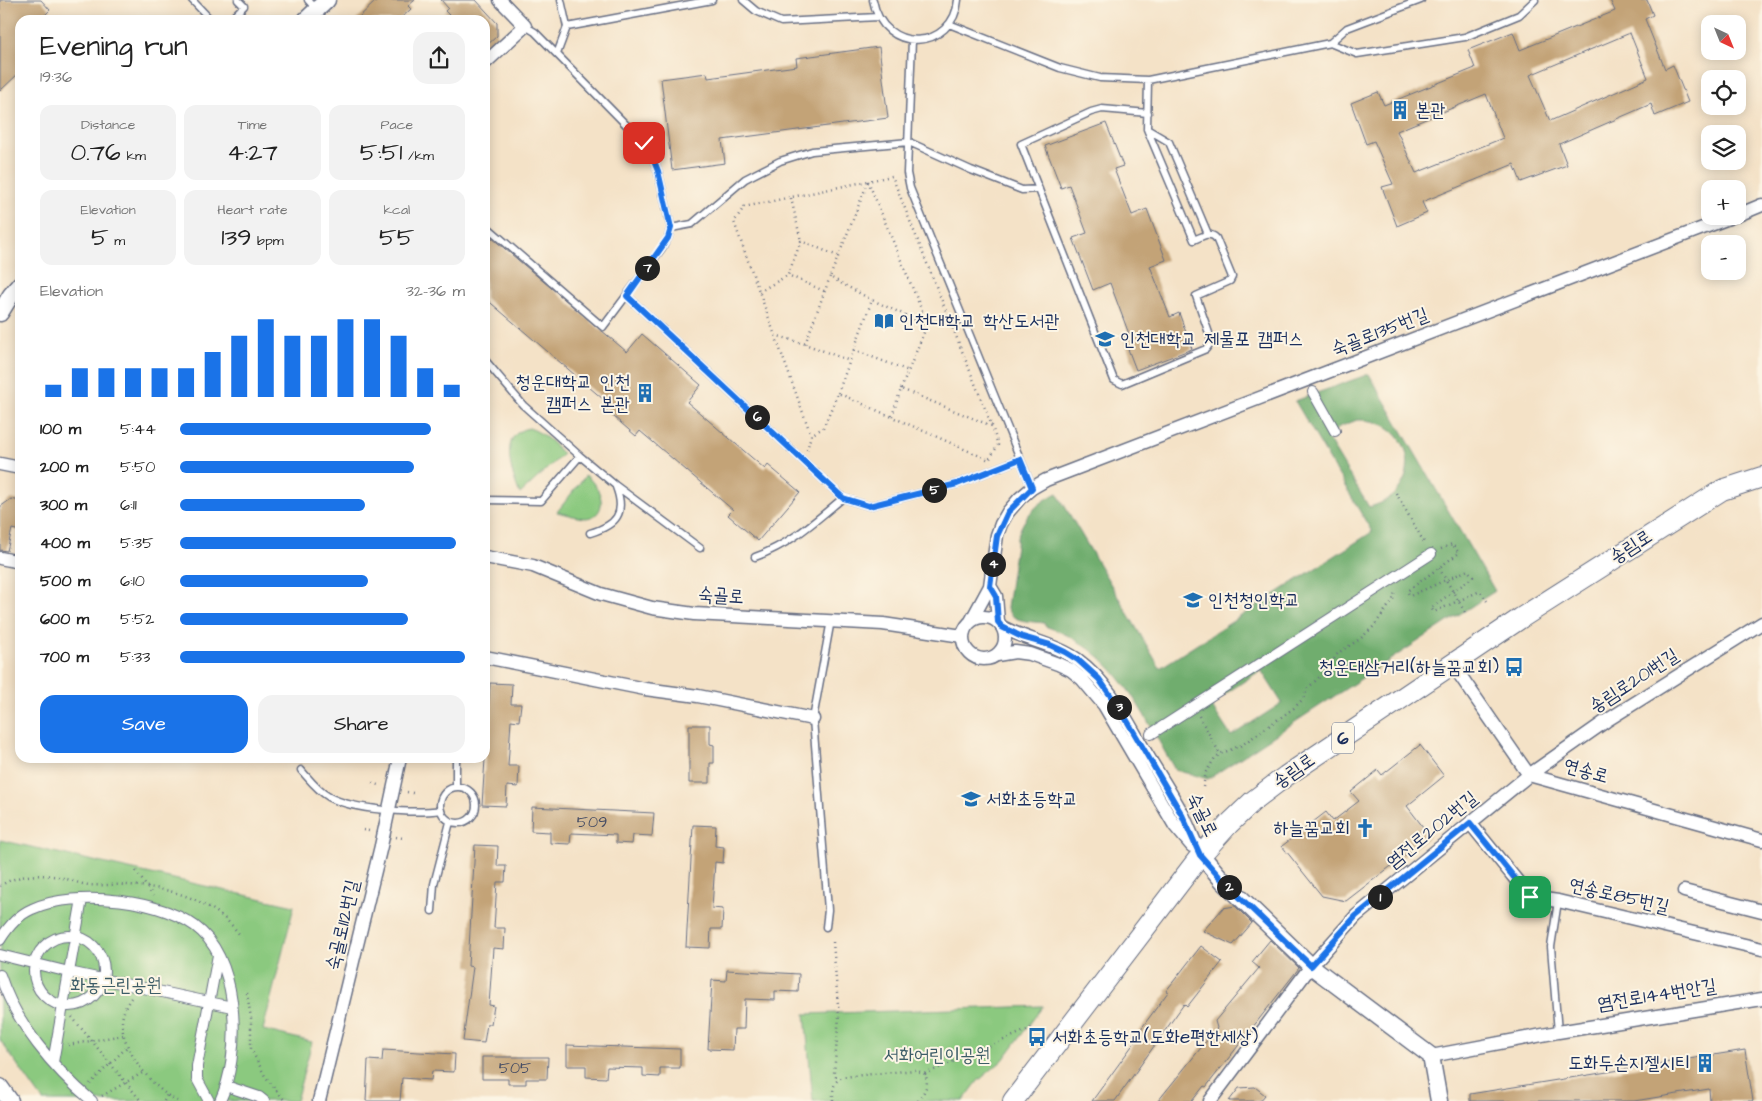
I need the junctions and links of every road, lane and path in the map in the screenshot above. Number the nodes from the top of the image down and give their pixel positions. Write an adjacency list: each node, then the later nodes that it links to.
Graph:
1 (192, 0): 11 (lane)
2 (238, 0): 12 (lane)
3 (500, 0): 15 (street)
4 (562, 0): 16 (lane)
5 (712, 0): 16 (lane)
6 (743, 0): 13 (lane)
7 (873, 0): 13 (lane)
8 (958, 0): 14 (lane)
9 (1420, 0): 18 (lane)
10 (1535, 0): 18 (lane)
11 (206, 15)
12 (235, 15)
13 (878, 17): 17 (lane)
14 (949, 24): 17 (lane); 21 (lane)
15 (525, 26): 19 (lane); 20 (street)
16 (567, 26): 19 (lane)
17 (912, 40): 24 (lane)
18 (1330, 43): 21 (lane)
19 (557, 54): 31 (lane)
20 (490, 59)
21 (1148, 80): 22 (lane)
22 (1148, 113): 23 (lane); 26 (lane)
23 (1147, 129): 33 (lane); 33 (lane)
24 (908, 142): 26 (lane); 31 (lane); 60 (lane)
25 (868, 181): 27 (path); 35 (path); 44 (path); 45 (path)
26 (1039, 189): 33 (lane)
27 (791, 198): 34 (path); 40 (path)
28 (1762, 205): 29 (street)
29 (1746, 212)
30 (1710, 225): 66 (street, 숙골로135번길)
31 (671, 228): 41 (lane)
32 (490, 229): 41 (lane)
33 (1208, 234)
34 (801, 241): 35 (path); 36 (path)
35 (838, 256): 37 (path)
36 (788, 275): 39 (path); 40 (path)
37 (830, 277): 39 (path); 42 (path)
38 (15, 290): 43 (street)
39 (825, 291): 47 (path)
40 (759, 292): 46 (path)
41 (627, 296): 61 (lane)
42 (872, 300): 45 (path); 48 (path)
43 (0, 313)
44 (949, 318): 45 (path); 56 (path)
45 (927, 325): 51 (path)
46 (774, 334): 47 (path); 58 (path)
47 (805, 344): 49 (path)
48 (854, 350): 49 (path); 51 (path)
49 (850, 361): 54 (path)
50 (490, 366): 59 (lane)
51 (909, 371): 52 (path)
52 (901, 389): 55 (path); 56 (path)
53 (1313, 392): 57 (street)
54 (838, 393): 55 (path); 58 (path)
55 (891, 416): 56 (path)
56 (992, 426)
57 (1335, 431)
58 (812, 435): 61 (path)
59 (580, 456): 65 (lane); 68 (lane)
60 (1020, 459): 66 (lane); 67 (lane)
61 (803, 460): 67 (lane)
62 (0, 464): 63 (street)
63 (15, 467)
64 (1762, 477): 86 (main road, 송림로 / 6)
65 (615, 485): 69 (lane); 70 (lane)
66 (1032, 488): 77 (street, 숙골로135번길)
67 (843, 498): 72 (lane)
68 (490, 500)
69 (590, 533)
70 (700, 548)
71 (1431, 554): 76 (street); 78 (path)
72 (755, 557)
73 (0, 558): 75 (street)
74 (490, 558): 79 (street, 숙골로)
75 (15, 561)
76 (1392, 579): 87 (street); 90 (path)
77 (990, 586): 80 (street, 숙골로135번길); 82 (street, 숙골로135번길)
78 (1487, 601)
79 (831, 620): 83 (street, 숙골로); 88 (lane)
80 (971, 621): 82 (street, 숙골로); 83 (street)
81 (1762, 623): 94 (street, 송림로201번길)
82 (1000, 624): 84 (street); 110 (street, 숙골로)
83 (962, 636): 84 (street, 숙골로)
84 (997, 655): 110 (street, 숙골로)
85 (490, 658): 88 (street)
86 (1453, 665): 94 (street); 110 (main road, 송림로 / 6)
87 (1193, 707): 89 (street); 90 (path)
88 (813, 718): 118 (lane)
89 (1150, 734)
90 (1220, 754): 98 (path)
91 (399, 763): 101 (street, 숙골로112번길)
92 (456, 763): 97 (lane)
93 (300, 770): 101 (lane)
94 (1529, 775): 104 (street, 염전로202번길); 109 (street, 연송로)
95 (372, 783): 96 (path)
96 (378, 785)
97 (456, 786): 102 (lane); 103 (lane)
98 (1203, 786)
99 (406, 792): 100 (path)
100 (413, 793)
101 (389, 810): 102 (lane); 162 (street, 숙골로112번길)
102 (441, 810): 103 (lane)
103 (450, 822): 116 (lane)
104 (1470, 823): 114 (street, 연송로85번길); 126 (street, 염전로202번길)
105 (363, 830): 106 (path)
106 (369, 831)
107 (396, 837): 108 (path)
108 (403, 838)
109 (1762, 840)
110 (1200, 855): 126 (street); 165 (main road, 송림로 / 6)
111 (136, 870): 115 (path)
112 (1684, 891): 117 (street, 연송로85번길)
113 (82, 899): 115 (street); 119 (street); 120 (street)
114 (1558, 901): 122 (street, 연송로85번길); 137 (lane)
115 (163, 911): 123 (street)
116 (432, 911)
117 (1762, 911)
118 (826, 927)
119 (75, 937): 125 (street); 127 (street); 129 (street)
120 (0, 940)
121 (833, 942): 147 (path)
122 (1762, 949)
123 (218, 954): 133 (street); 135 (street)
124 (0, 955): 125 (street)
125 (35, 964): 127 (street); 134 (street)
126 (1311, 966): 142 (street); 166 (street, 염전로202번길)
127 (69, 972): 129 (street); 134 (street)
128 (0, 974): 143 (street)
129 (103, 979): 130 (street); 134 (street)
130 (138, 987): 133 (street); 138 (path)
131 (247, 993): 161 (path)
132 (1762, 999): 137 (street, 염전로144번안길)
133 (209, 1002): 135 (street); 158 (street)
134 (63, 1006): 139 (path); 141 (street)
135 (232, 1007): 149 (street)
136 (1034, 1027): 146 (path)
137 (1558, 1032): 142 (street, 염전로144번안길)
138 (123, 1035): 139 (path); 140 (path)
139 (92, 1040): 141 (path); 144 (path)
140 (128, 1046): 144 (path); 145 (path)
141 (56, 1047): 143 (street)
142 (1430, 1056): 167 (street)
143 (53, 1062): 151 (street)
144 (110, 1063): 148 (path); 151 (path)
145 (144, 1072): 148 (path); 152 (path)
146 (925, 1074): 147 (path); 164 (path)
147 (837, 1080): 163 (path)
148 (126, 1083): 154 (path); 155 (path)
149 (226, 1086): 159 (street); 160 (street)
150 (0, 1087): 153 (street)
151 (82, 1092): 154 (street)
152 (167, 1095): 156 (path); 157 (path)
153 (10, 1101)
154 (93, 1101)
155 (141, 1101)
156 (164, 1101)
157 (176, 1101)
158 (209, 1101)
159 (220, 1101)
160 (264, 1101)
161 (285, 1101)
162 (319, 1101)
163 (833, 1101)
164 (918, 1101)
165 (1013, 1101)
166 (1210, 1101)
167 (1439, 1101)

